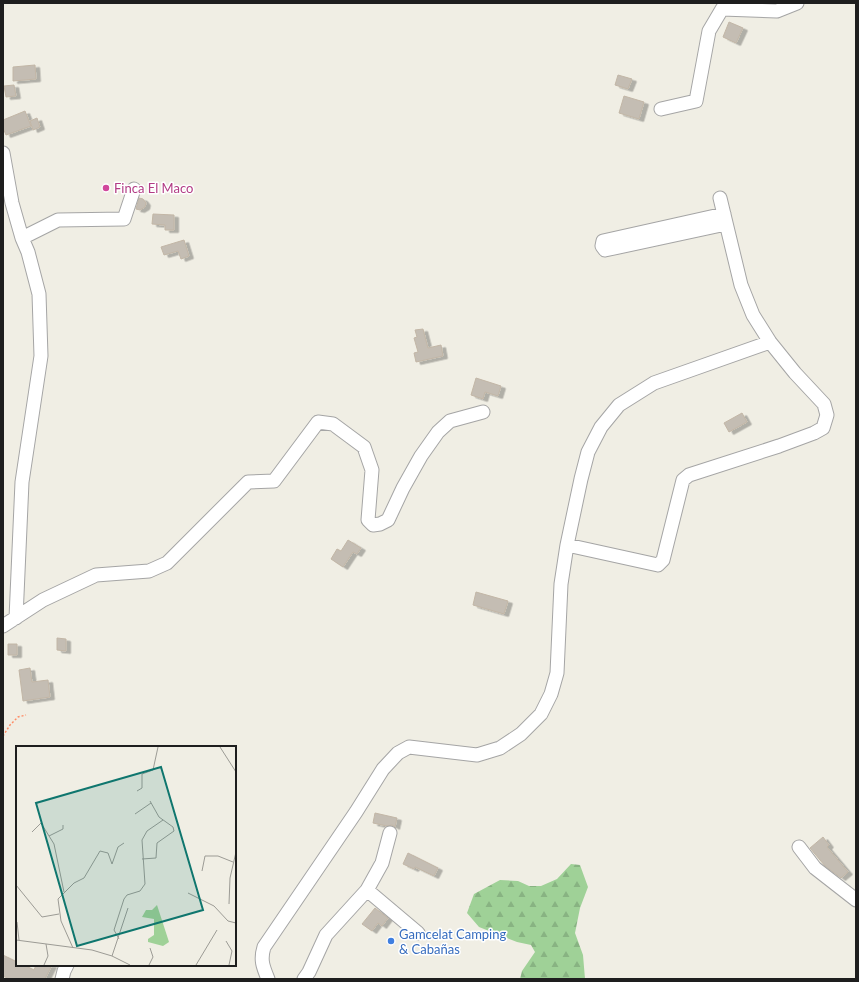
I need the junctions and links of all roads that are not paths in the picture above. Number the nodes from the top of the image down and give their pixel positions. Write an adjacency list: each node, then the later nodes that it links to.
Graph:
1 (797, 3): 2 (street)
2 (661, 109)
3 (3, 153): 7 (street)
4 (134, 189): 7 (street)
5 (720, 198): 6 (street)
6 (725, 219): 6 (street); 8 (street)
7 (22, 238): 11 (street)
8 (770, 342): 10 (street); 10 (street)
9 (483, 412): 11 (street)
10 (567, 545): 20 (street)
11 (16, 618): 12 (street)
12 (3, 626)
13 (390, 833): 15 (street)
14 (799, 847): 16 (street)
15 (367, 890): 17 (street); 21 (street)
16 (856, 900)
17 (418, 933)
18 (66, 966): 19 (street)
19 (62, 979)
20 (268, 979)
21 (304, 979)

